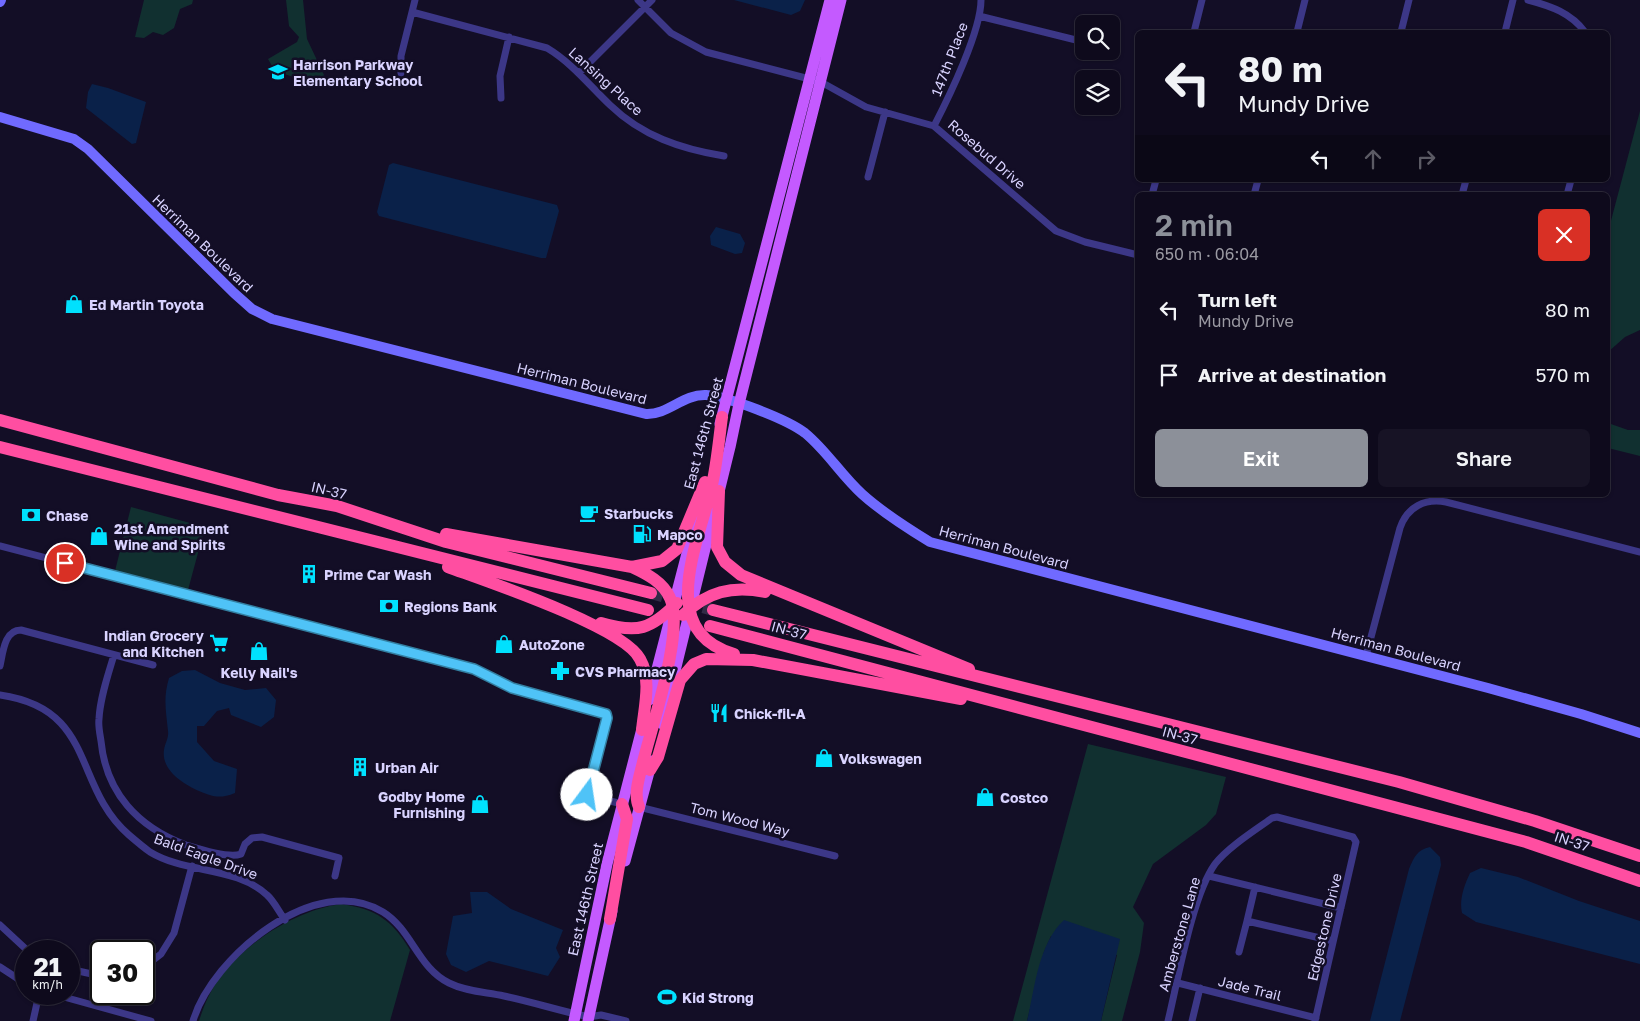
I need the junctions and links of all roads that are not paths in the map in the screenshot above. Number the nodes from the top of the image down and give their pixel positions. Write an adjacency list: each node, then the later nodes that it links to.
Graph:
1 (415, 0): 13 (street)
2 (638, 0): 12 (street, Rosebud Drive)
3 (652, 0): 12 (street)
4 (830, 0): 24 (main road, East 146th Street)
5 (841, 0): 24 (main road, East 146th Street)
6 (981, 0): 14 (street, 147th Place)
7 (1202, 0): 15 (street)
8 (1306, 0): 16 (street)
9 (1409, 0): 17 (street)
10 (1514, 0): 18 (street)
11 (1528, 0): 19 (street)
12 (645, 7): 23 (street); 24 (street, Rosebud Drive)
13 (412, 12): 20 (street, Lansing Place); 22 (street)
14 (979, 16): 21 (street); 28 (street, 147th Place)
15 (1194, 30)
16 (1298, 30)
17 (1401, 30)
18 (1506, 30)
19 (1584, 30)
20 (509, 37): 23 (street, Lansing Place); 25 (street)
21 (1075, 40)
22 (401, 73)
23 (579, 73): 29 (street, Lansing Place)
24 (815, 80): 26 (street, Rosebud Drive); 32 (main road, East 146th Street); 33 (main road, East 146th Street)
25 (501, 98)
26 (885, 112): 28 (street, Rosebud Drive); 30 (street)
27 (0, 118): 32 (street, Herriman Boulevard)
28 (934, 126): 31 (street, Rosebud Drive)
29 (724, 156)
30 (868, 177)
31 (1135, 253)
32 (727, 400): 33 (street, Herriman Boulevard); 34 (main road, East 146th Street)
33 (739, 404): 40 (main road, East 146th Street); 58 (street, Herriman Boulevard)
34 (722, 416): 39 (main road, East 146th Street); 46 (highway)
35 (0, 419): 41 (highway, IN-37)
36 (0, 447): 38 (highway)
37 (0, 453): 38 (highway)
38 (49, 459): 43 (highway)
39 (705, 482): 45 (highway); 49 (main road, East 146th Street)
40 (719, 492): 46 (main road, East 146th Street); 48 (highway)
41 (419, 532): 45 (highway); 47 (highway, IN-37)
42 (0, 546): 68 (street)
43 (411, 552): 50 (highway); 53 (highway)
44 (1640, 552): 58 (street)
45 (632, 567): 49 (highway)
46 (691, 590): 49 (highway); 51 (highway)
47 (651, 593)
48 (794, 599): 51 (highway); 62 (highway)
49 (673, 607): 53 (highway); 54 (highway); 56 (main road, East 146th Street)
50 (648, 610)
51 (688, 610): 54 (highway); 59 (highway); 67 (main road, East 146th Street)
52 (713, 610): 62 (highway, IN-37)
53 (566, 612): 65 (highway)
54 (675, 626): 56 (highway); 69 (highway)
55 (710, 626): 64 (highway, IN-37)
56 (662, 650): 65 (main road, East 146th Street)
57 (114, 655): 60 (street); 61 (street); 74 (street)
58 (1366, 656): 66 (street, Herriman Boulevard)
59 (753, 660): 64 (highway); 67 (highway)
60 (153, 665)
61 (0, 666)
62 (999, 680): 72 (highway, IN-37)
63 (0, 695): 73 (street, Bald Eagle Drive)
64 (1039, 714): 76 (highway, IN-37)
65 (642, 730): 68 (main road, East 146th Street)
66 (1640, 733)
67 (650, 770): 69 (main road, East 146th Street)
68 (622, 804): 79 (highway); 93 (main road, East 146th Street)
69 (639, 807): 71 (street, Tom Wood Way); 79 (main road, East 146th Street)
70 (1355, 838): 75 (street, Amberstone Lane); 78 (street, Edgestone Drive)
71 (835, 856)
72 (1640, 856)
73 (192, 866): 80 (street, Bald Eagle Drive); 86 (street)
74 (335, 876)
75 (1209, 876): 77 (street); 89 (street, Amberstone Lane)
76 (1640, 881)
77 (1256, 887): 78 (street); 81 (street)
78 (1341, 908): 84 (street, Edgestone Drive)
79 (610, 919): 95 (main road, East 146th Street)
80 (285, 920): 93 (street); 98 (street)
81 (1247, 921): 84 (street); 85 (street)
82 (0, 926): 83 (street)
83 (16, 940)
84 (1334, 941): 94 (street, Edgestone Drive)
85 (1240, 952)
86 (155, 959)
87 (0, 967): 88 (street)
88 (15, 977)
89 (1178, 983): 90 (street, Jade Trail); 100 (street, Amberstone Lane)
90 (1200, 988): 94 (street, Jade Trail); 101 (street)
91 (80, 1001): 97 (street)
92 (37, 1005): 96 (street)
93 (574, 1018): 95 (street)
94 (1315, 1019)
95 (590, 1020): 99 (street)
96 (33, 1021)
97 (151, 1021)
98 (193, 1021)
99 (626, 1021)
100 (1168, 1021)
101 (1192, 1021)

